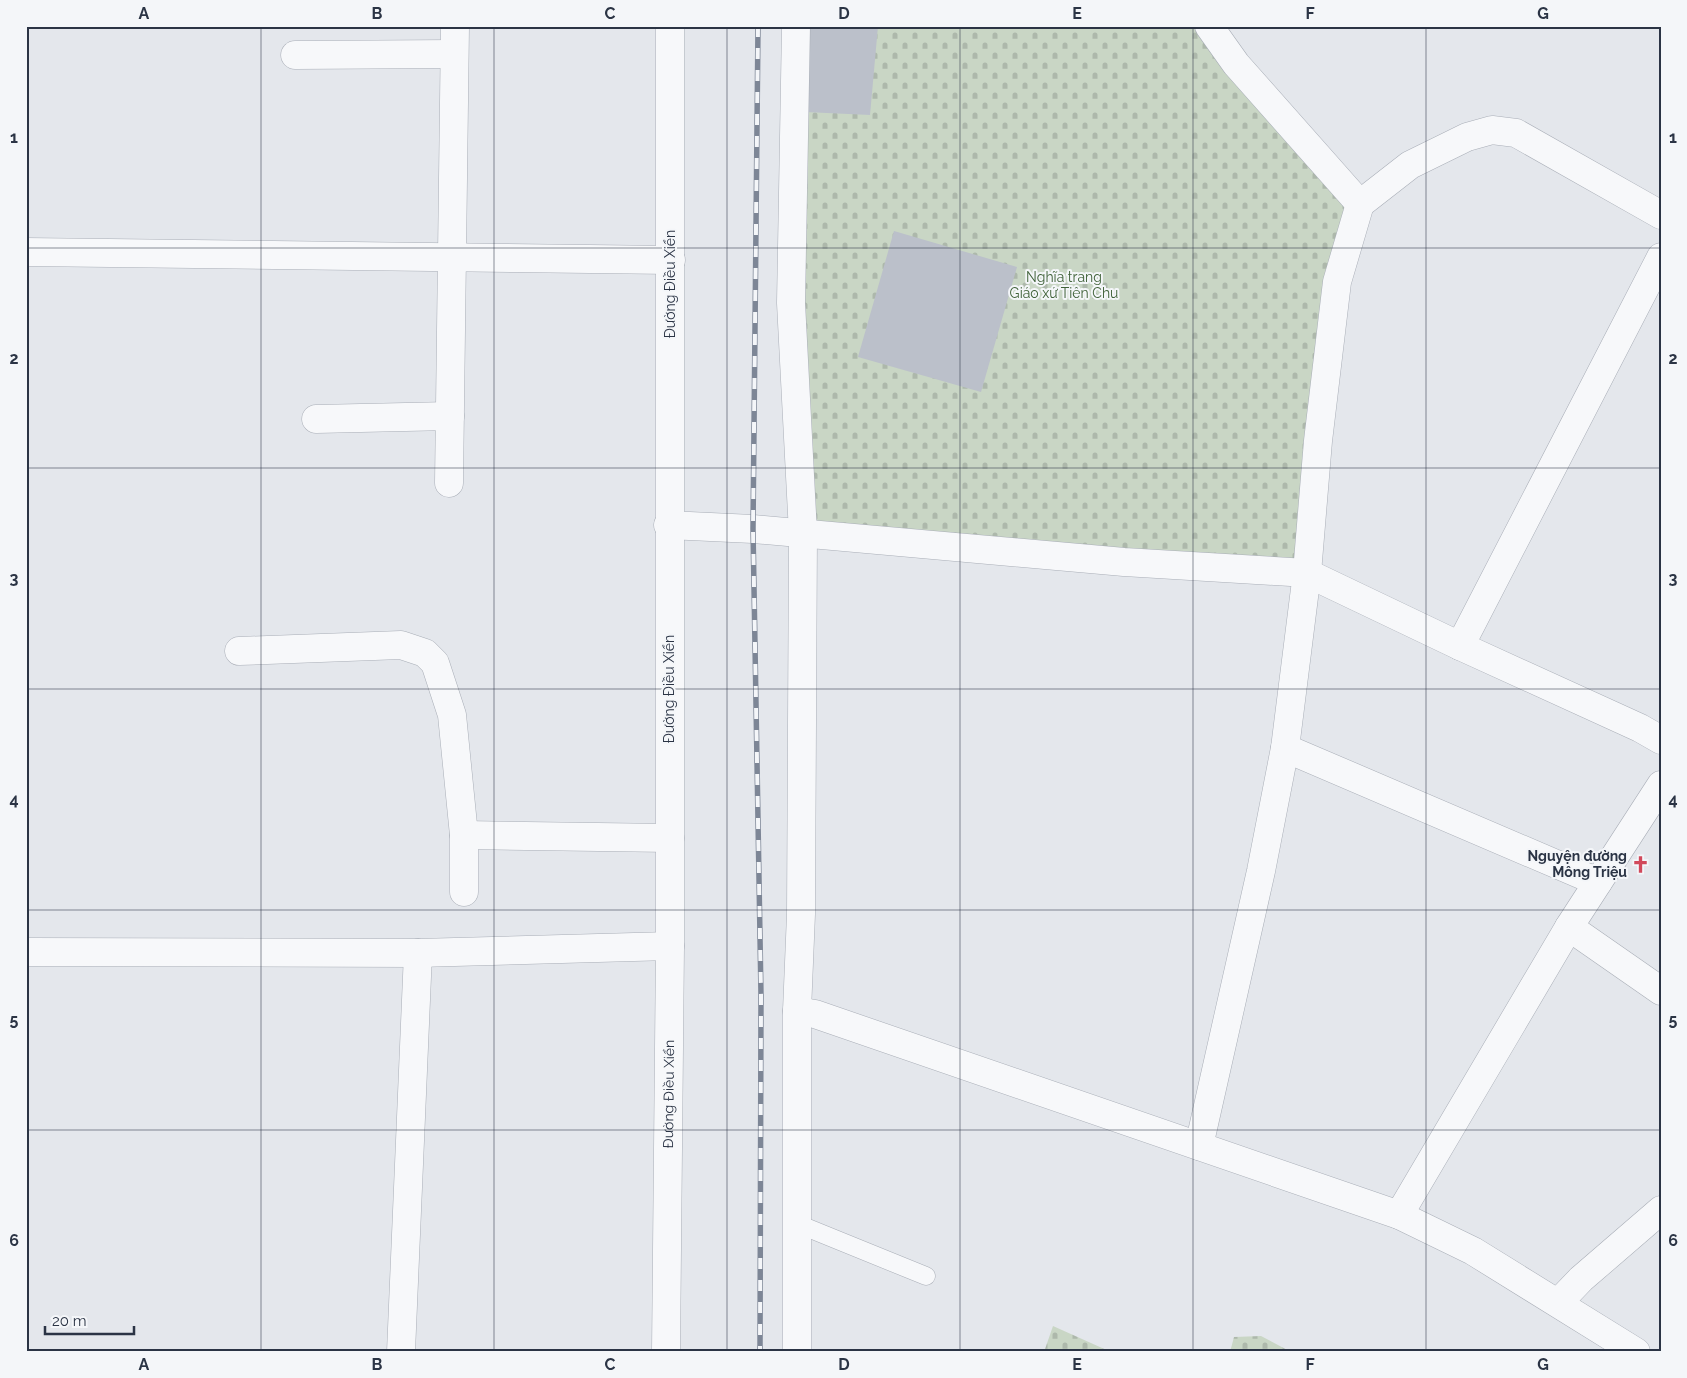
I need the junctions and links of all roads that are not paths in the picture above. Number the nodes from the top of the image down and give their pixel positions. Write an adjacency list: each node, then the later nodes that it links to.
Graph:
1 (455, 26): 5 (street)
2 (670, 26): 12 (street, Đường Điều Xiển)
3 (796, 26): 17 (street)
4 (1210, 26): 7 (street)
5 (454, 54): 6 (street); 10 (street)
6 (295, 55)
7 (1360, 204): 8 (street); 18 (street)
8 (1661, 215)
9 (26, 252): 10 (street)
10 (452, 258): 12 (street); 13 (street)
11 (1661, 258): 19 (street)
12 (671, 260): 16 (street, Đường Điều Xiển)
13 (450, 416): 14 (street); 15 (street)
14 (316, 419)
15 (449, 483)
16 (668, 525): 17 (street); 25 (street, Đường Điều Xiển)
17 (803, 533): 18 (street); 33 (street)
18 (1307, 573): 19 (street); 22 (street)
19 (1460, 646): 21 (street)
20 (239, 651): 24 (street)
21 (1661, 740)
22 (1285, 748): 26 (street); 34 (street)
23 (1661, 785): 26 (street)
24 (464, 834): 25 (street); 27 (street)
25 (670, 838): 29 (street, Đường Điều Xiển)
26 (1598, 882): 28 (street)
27 (464, 892)
28 (1569, 927): 32 (street); 36 (street)
29 (670, 946): 31 (street); 41 (street, Đường Điều Xiển)
30 (26, 952): 31 (street)
31 (418, 953): 40 (street)
32 (1661, 991)
33 (798, 1011): 34 (street); 37 (street)
34 (1199, 1146): 36 (street)
35 (1661, 1210): 39 (street)
36 (1399, 1215): 39 (street)
37 (798, 1224): 38 (lane); 42 (street)
38 (926, 1276)
39 (1559, 1302): 43 (street)
40 (401, 1352)
41 (666, 1352)
42 (797, 1352)
43 (1636, 1352)

